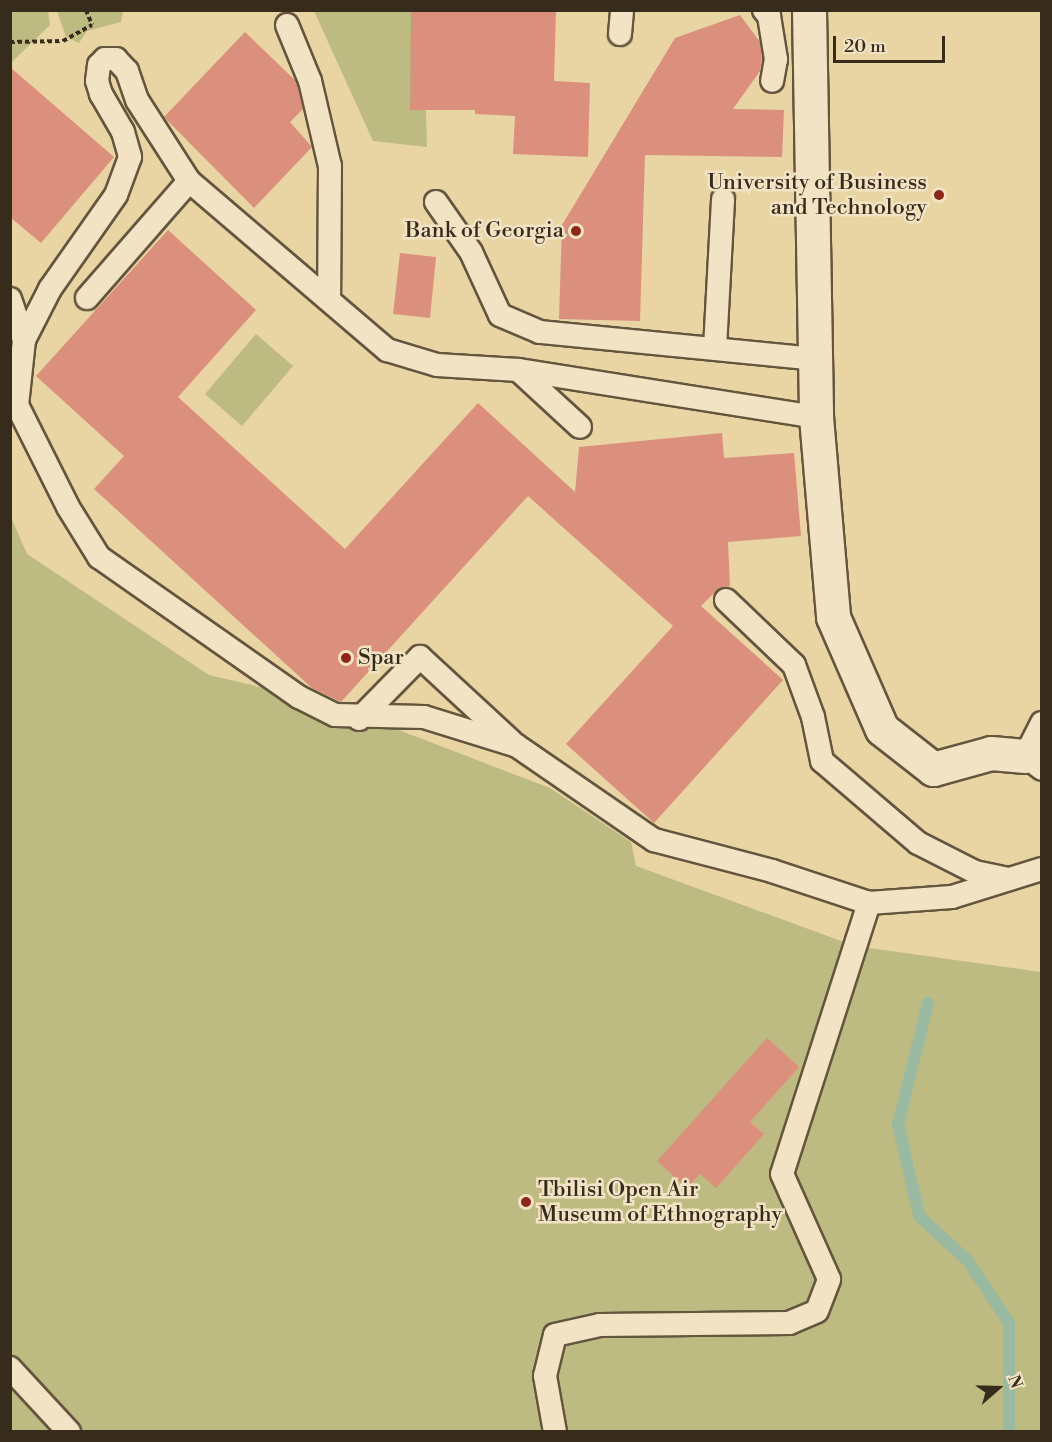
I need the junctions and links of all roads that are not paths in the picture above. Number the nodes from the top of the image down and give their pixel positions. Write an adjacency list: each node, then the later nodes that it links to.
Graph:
1 (622, 10): 5 (lane)
2 (764, 10): 6 (lane)
3 (809, 10): 15 (street)
4 (287, 25): 12 (lane)
5 (620, 34)
6 (772, 81)
7 (189, 180): 10 (lane); 12 (lane); 13 (lane)
8 (723, 199): 14 (lane)
9 (436, 202): 14 (lane)
10 (87, 298)
11 (10, 299): 13 (lane)
12 (329, 300): 16 (lane)
13 (24, 340): 20 (lane)
14 (715, 348): 15 (lane)
15 (814, 359): 17 (street)
16 (518, 370): 17 (lane); 18 (lane)
17 (816, 417): 23 (street)
18 (580, 427)
19 (726, 600): 25 (lane)
20 (359, 719): 22 (lane); 22 (lane)
21 (1041, 723): 23 (lane)
22 (517, 747): 26 (lane)
23 (1033, 762)
24 (1041, 869): 25 (lane)
25 (1010, 879): 26 (lane)
26 (869, 903): 29 (lane)
27 (10, 1368): 28 (lane)
28 (69, 1431)
29 (555, 1431)

